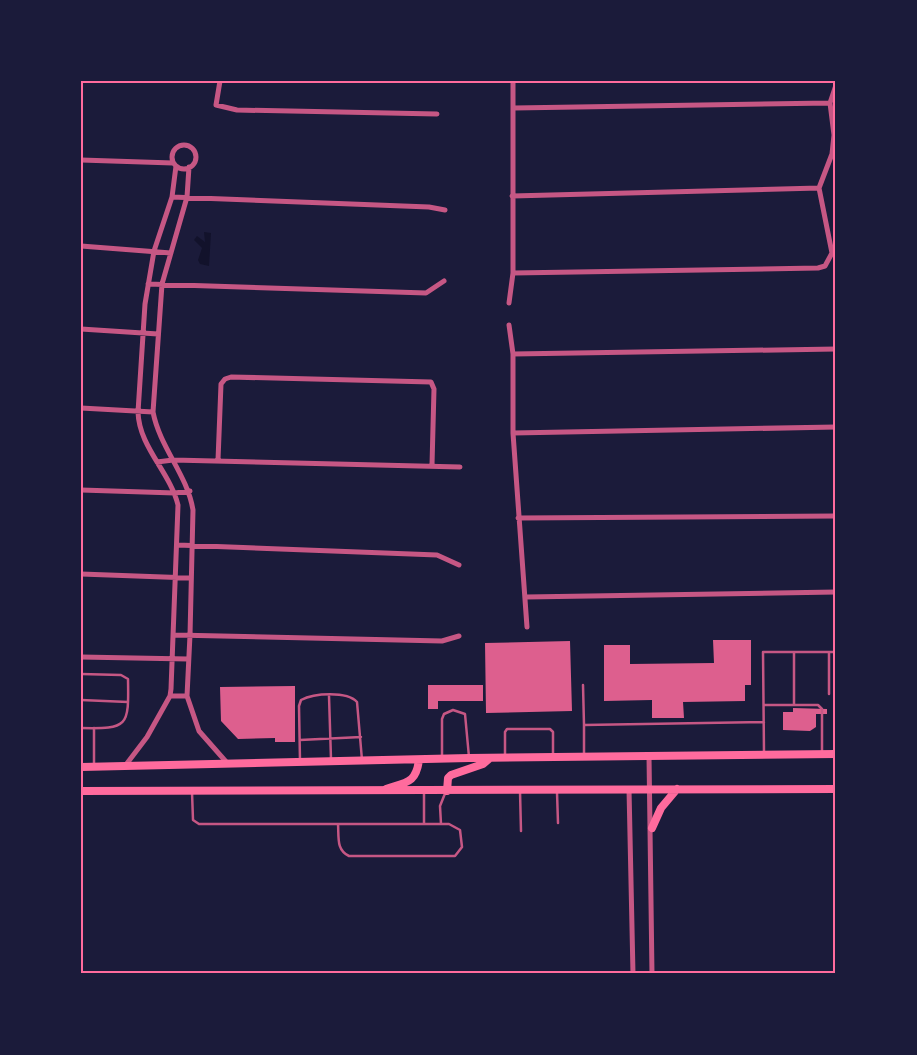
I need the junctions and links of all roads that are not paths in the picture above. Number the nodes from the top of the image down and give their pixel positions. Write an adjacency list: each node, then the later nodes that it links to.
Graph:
1 (220, 81): 6 (street)
2 (513, 81): 5 (street)
3 (836, 85): 4 (street)
4 (830, 103): 5 (street); 7 (street)
5 (514, 108): 13 (street)
6 (437, 114)
7 (835, 135): 8 (street)
8 (834, 154): 12 (street)
9 (81, 160): 10 (street)
10 (175, 165): 11 (street); 11 (street); 14 (street)
11 (189, 168): 15 (street)
12 (818, 188): 13 (street); 20 (street)
13 (512, 196): 20 (street)
14 (172, 197): 15 (street); 18 (street)
15 (187, 197): 16 (street); 19 (street)
16 (445, 210)
17 (81, 246): 18 (street)
18 (154, 251): 19 (street); 22 (street)
19 (171, 253): 23 (street)
20 (513, 273): 24 (street)
21 (444, 281): 23 (street)
22 (148, 284): 23 (street); 27 (street)
23 (162, 284): 28 (street)
24 (509, 303)
25 (510, 325): 30 (street)
26 (81, 329): 27 (street)
27 (143, 332): 28 (street); 32 (street)
28 (158, 334): 33 (street)
29 (836, 349): 30 (street)
30 (512, 354): 35 (street)
31 (81, 408): 32 (street)
32 (138, 412): 33 (street); 38 (street)
33 (153, 412): 36 (street)
34 (836, 427): 35 (street)
35 (513, 432): 45 (street)
36 (173, 460): 37 (street); 38 (street); 42 (street)
37 (218, 460): 39 (street); 39 (street)
38 (157, 462): 43 (street)
39 (432, 465): 40 (street)
40 (460, 467)
41 (81, 490): 43 (street)
42 (190, 492): 43 (street); 47 (street)
43 (175, 493): 46 (street)
44 (836, 516): 45 (street)
45 (518, 518): 53 (street)
46 (178, 545): 47 (street); 50 (street)
47 (193, 546): 48 (street); 51 (street)
48 (459, 565)
49 (81, 574): 50 (street)
50 (177, 577): 51 (street); 55 (street)
51 (191, 578): 56 (street)
52 (836, 592): 53 (street)
53 (526, 597): 54 (street)
54 (527, 627)
55 (175, 635): 56 (street); 62 (street)
56 (190, 635): 57 (street); 63 (street)
57 (459, 636)
58 (794, 652): 59 (lane); 72 (lane); 73 (lane)
59 (829, 652): 60 (lane); 66 (lane)
60 (836, 652)
61 (81, 657): 62 (street)
62 (174, 659): 63 (street); 67 (street)
63 (188, 659): 68 (street)
64 (81, 674): 71 (lane)
65 (583, 685): 75 (lane)
66 (829, 694)
67 (170, 696): 68 (street); 96 (street)
68 (187, 696): 95 (street)
69 (329, 696): 78 (lane); 79 (lane); 80 (lane)
70 (81, 700): 71 (lane)
71 (128, 702): 77 (lane)
72 (763, 705): 73 (lane); 74 (lane)
73 (794, 705): 82 (lane)
74 (764, 722): 75 (lane); 81 (lane)
75 (584, 725): 86 (lane)
76 (81, 728): 77 (lane)
77 (94, 728): 98 (lane)
78 (361, 737): 79 (lane); 91 (lane)
79 (330, 739): 80 (lane); 93 (lane)
80 (300, 740): 94 (lane)
81 (764, 754): 82 (main road); 84 (main road)
82 (822, 754): 83 (main road)
83 (836, 754)
84 (649, 756): 86 (main road); 100 (street)
85 (553, 757): 86 (main road); 89 (main road); 89 (lane)
86 (584, 757)
87 (469, 758): 88 (main road); 90 (main road); 90 (lane)
88 (490, 758): 89 (main road); 108 (main road)
89 (505, 758)
90 (442, 759): 92 (main road)
91 (362, 760): 92 (main road); 93 (main road)
92 (419, 760): 106 (main road)
93 (331, 762): 94 (main road)
94 (300, 763): 95 (main road)
95 (228, 765): 96 (main road)
96 (125, 766): 98 (main road)
97 (81, 767): 98 (main road)
98 (94, 767)
99 (630, 789): 100 (main road); 103 (main road); 116 (street)
100 (650, 789): 101 (main road); 114 (street)
101 (678, 789): 102 (main road); 114 (main road)
102 (836, 789)
103 (557, 790): 109 (main road); 110 (lane)
104 (81, 791): 105 (main road)
105 (192, 791): 106 (main road); 111 (lane)
106 (380, 791): 107 (main road)
107 (424, 791): 108 (main road); 112 (lane)
108 (446, 791): 109 (main road); 113 (lane)
109 (520, 791): 115 (lane)
110 (558, 822)
111 (338, 824): 112 (lane); 113 (lane)
112 (424, 824): 113 (lane)
113 (441, 824)
114 (652, 828): 117 (street)
115 (521, 831)
116 (633, 974)
117 (652, 974)

